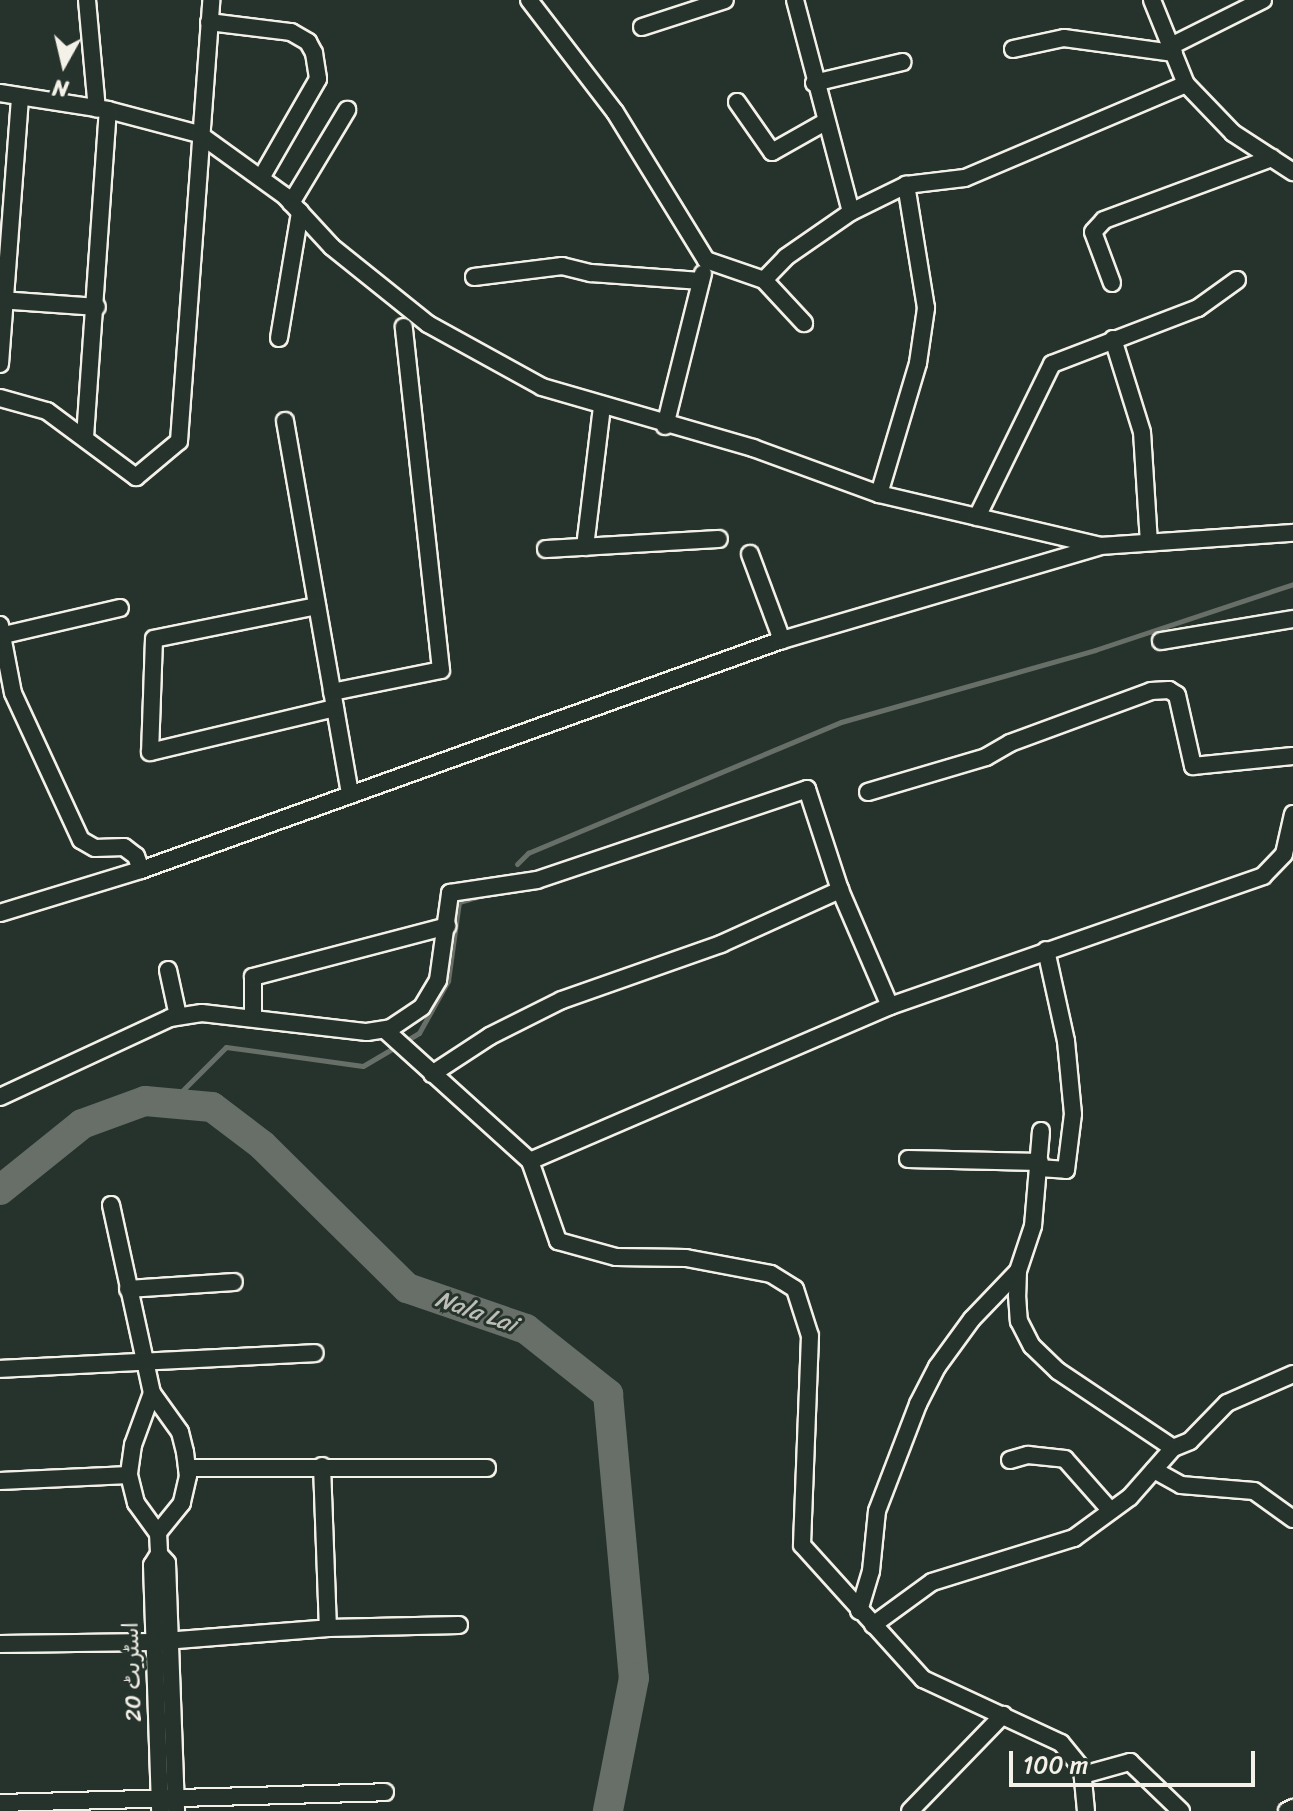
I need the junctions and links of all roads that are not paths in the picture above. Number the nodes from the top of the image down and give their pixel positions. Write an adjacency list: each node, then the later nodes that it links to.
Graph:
1 (87, 0): 18 (street)
2 (211, 0): 8 (street)
3 (529, 0): 29 (street)
4 (725, 0): 9 (street)
5 (795, 0): 13 (street)
6 (1152, 0): 11 (street)
7 (1263, 0): 11 (street)
8 (209, 22): 21 (street); 25 (street)
9 (642, 27)
10 (1013, 49): 11 (street)
11 (1173, 49): 14 (street)
12 (903, 62): 13 (street)
13 (814, 83): 20 (street)
14 (1186, 84): 22 (street); 26 (street)
15 (0, 93): 16 (street)
16 (20, 98): 18 (street); 24 (street)
17 (737, 102): 20 (street)
18 (102, 109): 21 (street); 36 (street)
19 (347, 110): 27 (street)
20 (825, 122): 28 (street)
21 (199, 134): 25 (street); 46 (street)
22 (1272, 158): 23 (street); 34 (street)
23 (1293, 172)
24 (7, 176): 35 (street)
25 (261, 178): 27 (street)
26 (906, 185): 28 (street); 47 (street)
27 (296, 207): 39 (street); 43 (street)
28 (851, 212): 31 (street)
29 (706, 260): 31 (street); 33 (street)
30 (474, 277): 33 (street)
31 (764, 280): 37 (street)
32 (1237, 280): 40 (street)
33 (701, 281): 45 (street)
34 (1112, 283)
35 (4, 299): 36 (street); 41 (street)
36 (97, 307): 46 (street)
37 (804, 323)
38 (404, 327): 63 (street)
39 (279, 338)
40 (1113, 339): 48 (street); 51 (street)
41 (0, 364)
42 (0, 398): 46 (street)
43 (602, 406): 45 (street); 53 (street)
44 (285, 421): 56 (street)
45 (665, 426): 47 (street)
46 (85, 437)
47 (879, 494): 48 (street)
48 (977, 517): 52 (street)
49 (1293, 533): 51 (street)
50 (719, 539): 53 (street)
51 (1149, 542): 52 (street)
52 (1100, 546): 60 (street)
53 (585, 547): 54 (street)
54 (546, 549)
55 (750, 554): 60 (street)
56 (317, 606): 63 (street); 63 (street)
57 (120, 608): 59 (street)
58 (1293, 619): 61 (street)
59 (2, 630): 62 (street)
60 (782, 640): 66 (street)
61 (1161, 641)
62 (6, 688): 68 (street)
63 (333, 700): 66 (street)
64 (1293, 756): 65 (street)
65 (868, 792)
66 (350, 793): 68 (street)
67 (1293, 814): 72 (street)
68 (141, 870): 70 (street)
69 (840, 890): 71 (street); 74 (street); 78 (street)
70 (0, 913)
71 (447, 926): 76 (street); 77 (street)
72 (1046, 950): 74 (street); 83 (street)
73 (168, 970): 75 (street)
74 (890, 1006): 82 (street)
75 (178, 1016): 76 (street); 79 (street)
76 (253, 1018): 77 (street)
77 (385, 1030): 78 (street)
78 (432, 1074): 82 (street)
79 (0, 1097)
80 (1041, 1131): 83 (street)
81 (908, 1159): 83 (street)
82 (530, 1161): 104 (street)
83 (1040, 1165): 85 (street)
84 (111, 1205): 87 (street)
85 (1018, 1271): 93 (street); 104 (street)
86 (234, 1282): 87 (street)
87 (128, 1289): 89 (street)
88 (315, 1353): 89 (street)
89 (146, 1360): 90 (street); 92 (street)
90 (0, 1369)
91 (1293, 1374): 93 (street)
92 (152, 1393): 96 (street); 99 (street)
93 (1173, 1448): 98 (street)
94 (1010, 1460): 101 (street)
95 (322, 1466): 96 (street); 97 (street); 107 (street)
96 (187, 1468): 103 (street)
97 (487, 1468)
98 (1154, 1470): 101 (street); 102 (street)
99 (129, 1475): 100 (street); 103 (street)
100 (0, 1481)
101 (1111, 1511): 106 (street)
102 (1293, 1519)
103 (158, 1533): 108 (street, اسٹریٹ 20)
104 (859, 1611): 106 (street)
105 (459, 1625): 107 (street)
106 (873, 1625): 110 (street)
107 (328, 1628): 108 (street)
108 (161, 1642): 109 (street); 114 (street, اسٹریٹ 20)
109 (0, 1644)
110 (1003, 1715): 111 (street); 116 (street)
111 (1083, 1775): 117 (street); 118 (street)
112 (385, 1792): 114 (street)
113 (0, 1803): 114 (street)
114 (168, 1805)
115 (1293, 1808): 119 (street)
116 (910, 1811)
117 (1086, 1811)
118 (1181, 1811)
119 (1287, 1811)

